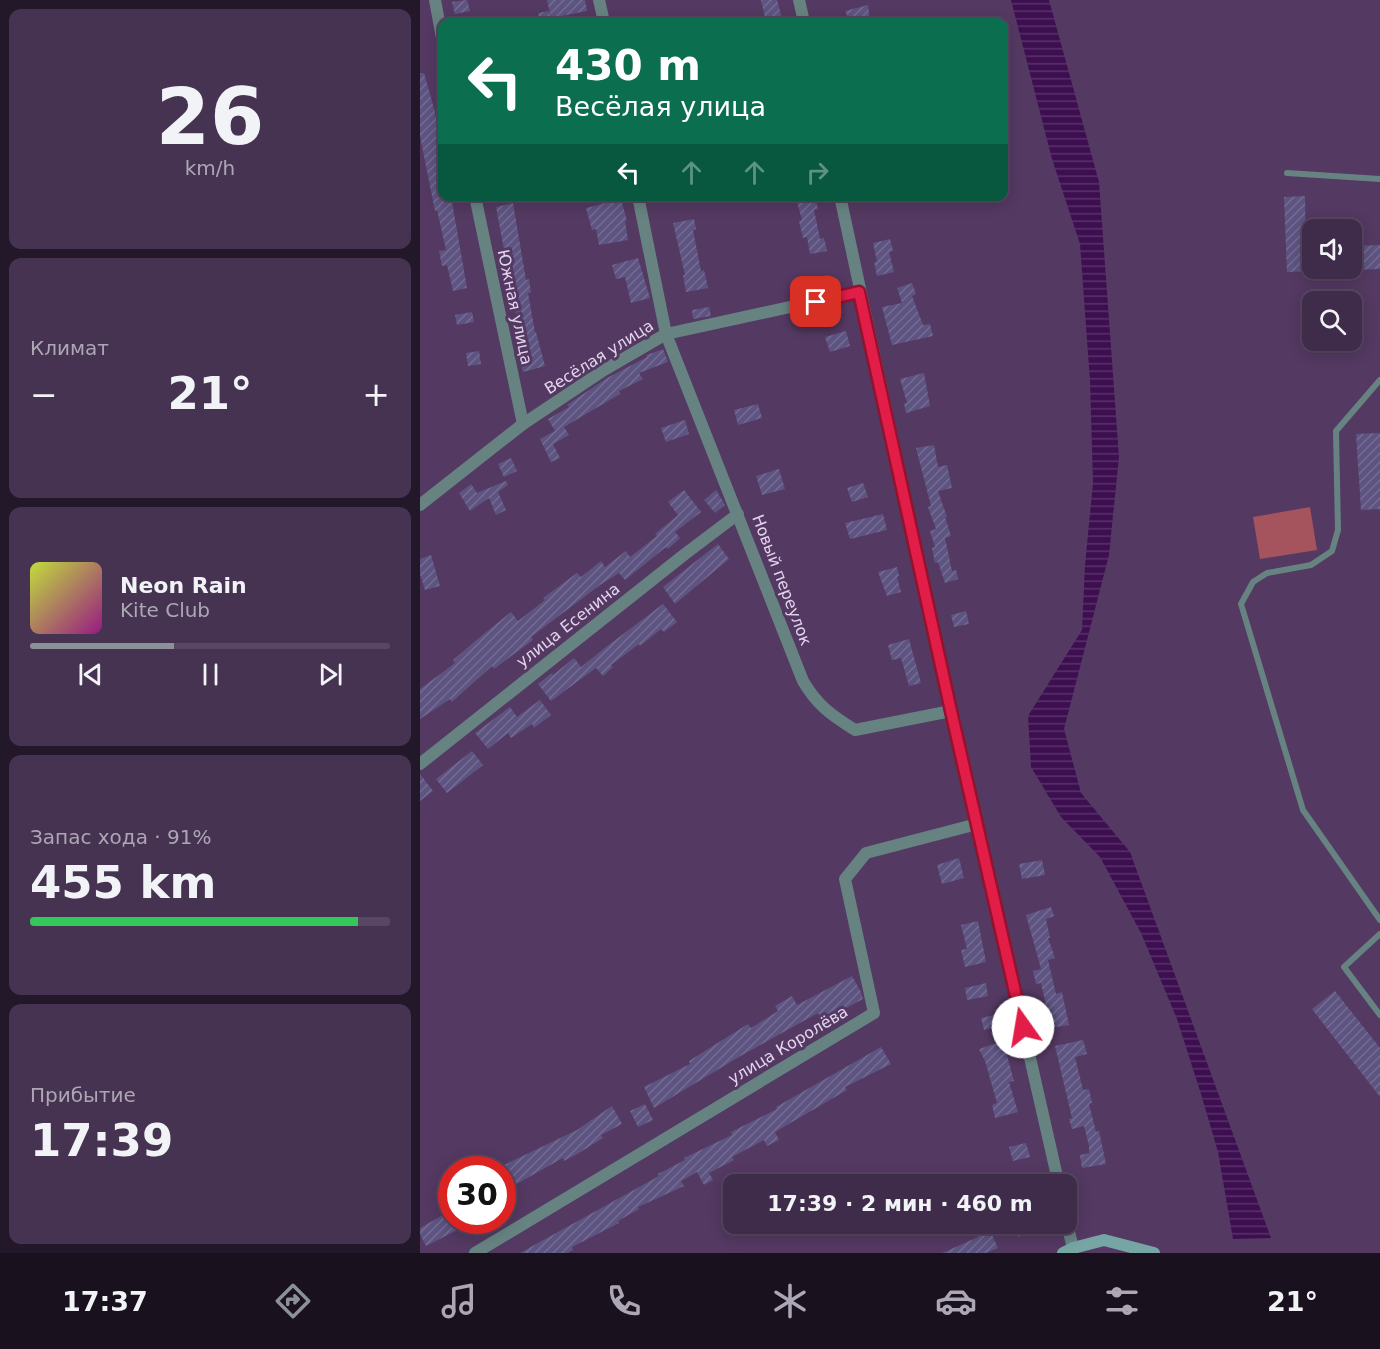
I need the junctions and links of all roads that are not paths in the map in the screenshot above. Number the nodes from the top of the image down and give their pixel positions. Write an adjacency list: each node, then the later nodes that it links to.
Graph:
1 (435, 0): 4 (street)
2 (599, 0): 5 (street)
3 (799, 0): 6 (street)
4 (438, 18)
5 (603, 18)
6 (803, 18)
7 (1287, 173): 8 (lane)
8 (1380, 178)
9 (477, 201): 15 (street, Южная улица)
10 (639, 201): 13 (street, Новый переулок)
11 (841, 201): 12 (street)
12 (859, 292): 13 (street, Весёлая улица); 18 (street)
13 (666, 334): 15 (street, Весёлая улица); 17 (street, Новый переулок)
14 (1380, 380): 21 (lane)
15 (523, 424): 16 (street, Весёлая улица)
16 (420, 505)
17 (738, 514): 18 (street, Новый переулок); 19 (street, улица Есенина)
18 (951, 711): 20 (street)
19 (420, 764)
20 (978, 824): 24 (street); 27 (street, улица Королёва)
21 (1380, 920)
22 (1380, 934): 23 (lane)
23 (1380, 1015)
24 (1057, 1174)
25 (1067, 1234): 26 (street)
26 (1068, 1250): 28 (main road)
27 (475, 1253)
28 (1154, 1253)

